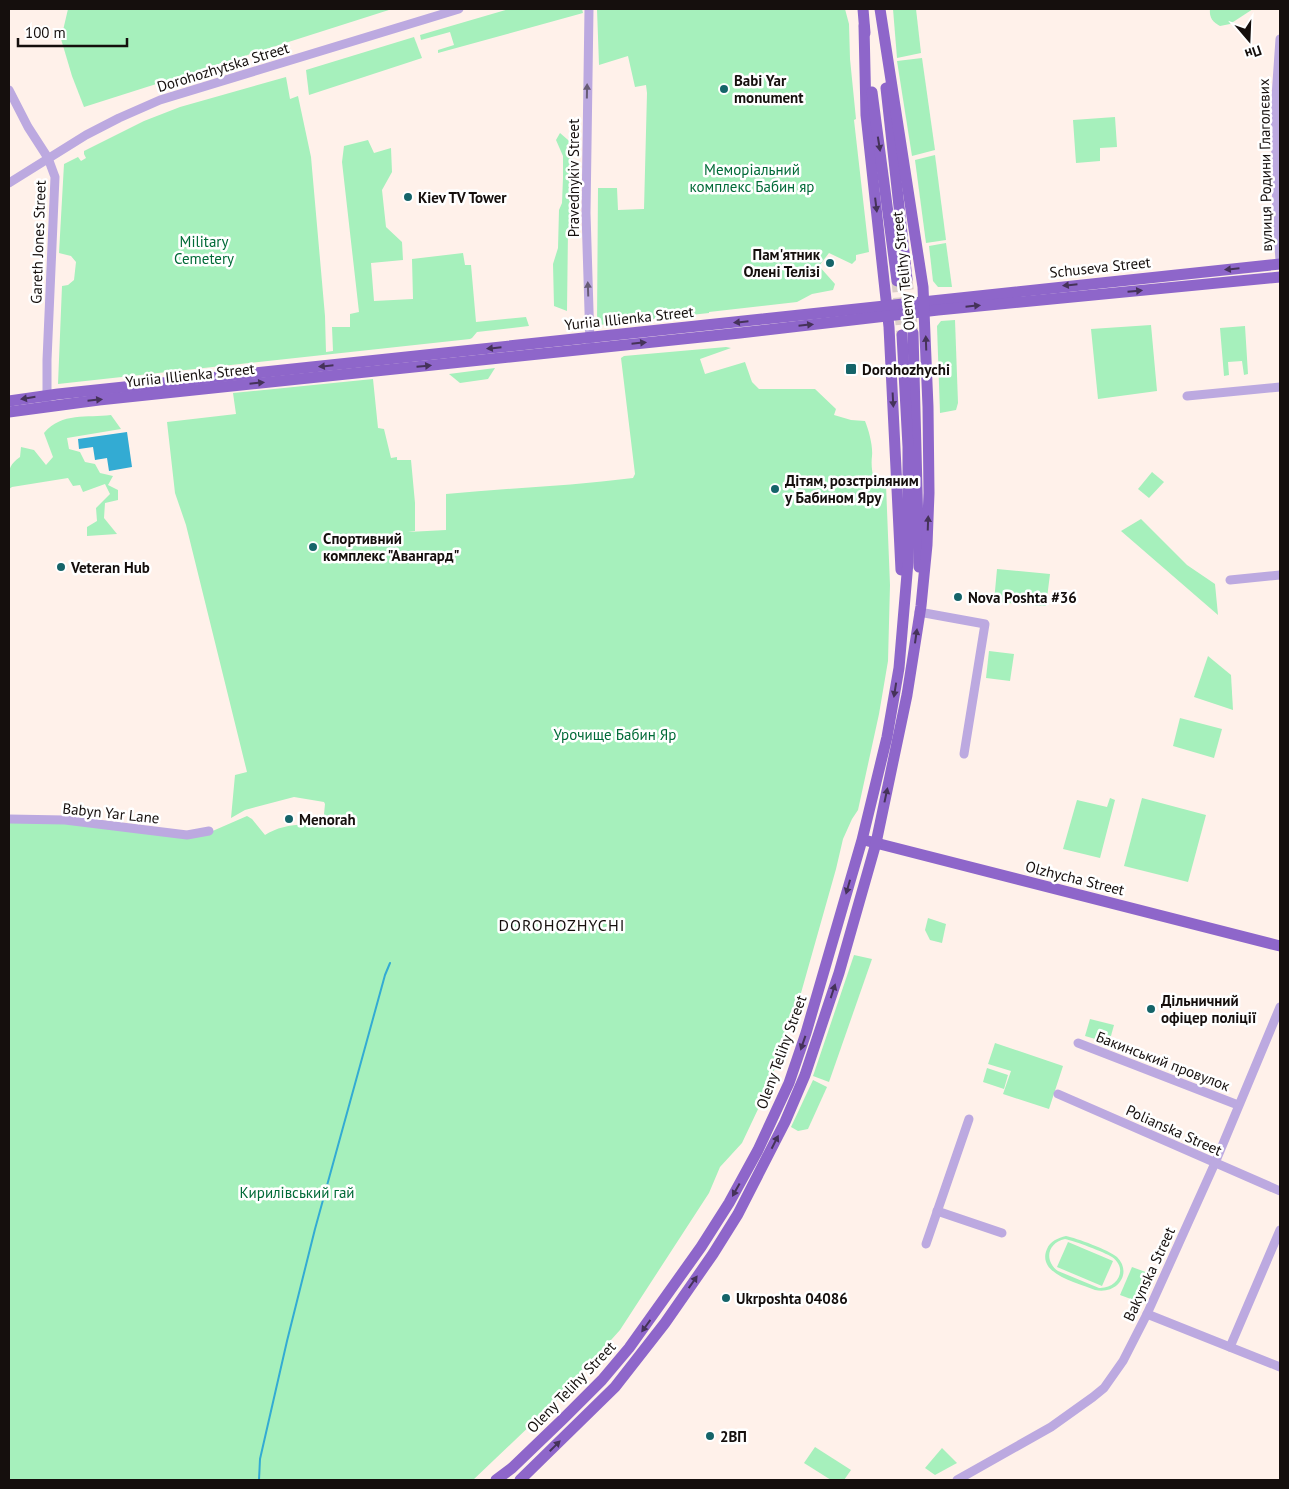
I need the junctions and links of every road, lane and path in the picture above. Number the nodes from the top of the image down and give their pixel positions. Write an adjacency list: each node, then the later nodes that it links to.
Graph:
1 (459, 9): 9 (street, Dorohozhytska Street)
2 (588, 9): 16 (street, Pravednykiv Street, one-way to 2)
3 (863, 9): 6 (main road, Oleny Telihy Street)
4 (880, 9): 5 (main road, Oleny Telihy Street)
5 (882, 24): 6 (main road, Oleny Telihy Street, one-way to 5); 14 (main road, Oleny Telihy Street)
6 (864, 26): 15 (main road, Oleny Telihy Street, one-way to 15)
7 (1280, 39): 11 (street, вулиця Родини Глаголєвих)
8 (9, 90): 9 (street, Gareth Jones Street)
9 (48, 158): 10 (street, Dorohozhytska Street); 20 (street, Gareth Jones Street)
10 (9, 183)
11 (1280, 260)
12 (1280, 264): 14 (main road, Schuseva Street, one-way to 14)
13 (1280, 277): 14 (main road, Schuseva Street, one-way to 13)
14 (924, 307): 15 (main road, Yuriia Illienka Street); 25 (main road, Oleny Telihy Street, one-way to 14)
15 (888, 311): 16 (main road, Yuriia Illienka Street); 24 (main road, Oleny Telihy Street, one-way to 24)
16 (590, 343): 20 (main road, Yuriia Illienka Street)
17 (1280, 387): 18 (street)
18 (1187, 396)
19 (9, 401): 20 (main road, Yuriia Illienka Street, one-way to 19)
20 (47, 401): 21 (main road, Yuriia Illienka Street)
21 (9, 412)
22 (1280, 575): 23 (street)
23 (1230, 580)
24 (904, 606): 25 (main road, Oleny Telihy Street); 29 (main road, Oleny Telihy Street, one-way to 29)
25 (920, 609): 26 (street); 30 (main road, Oleny Telihy Street, one-way to 25)
26 (964, 754)
27 (9, 819): 28 (street, Babyn Yar Lane)
28 (209, 832)
29 (862, 840): 30 (main road, Olzhycha Street); 47 (main road, Oleny Telihy Street, one-way to 47)
30 (876, 843): 31 (main road, Olzhycha Street); 48 (main road, Oleny Telihy Street, one-way to 30)
31 (1280, 946)
32 (1280, 1006): 33 (street, Bakynska Street)
33 (1276, 1026): 36 (street, Bakynska Street)
34 (1078, 1043): 36 (street, Бакинський провулок)
35 (1058, 1094): 38 (street, Polianska Street)
36 (1238, 1105): 38 (street, Bakynska Street)
37 (969, 1120): 40 (street)
38 (1215, 1163): 39 (street, Polianska Street); 44 (street, Bakynska Street)
39 (1280, 1190)
40 (937, 1211): 42 (street); 43 (street)
41 (1280, 1230): 45 (street)
42 (1002, 1233)
43 (926, 1244)
44 (1147, 1314): 45 (street); 49 (street, Bakynska Street)
45 (1230, 1347): 46 (street)
46 (1280, 1367)
47 (496, 1480)
48 (520, 1480)
49 (956, 1480)

